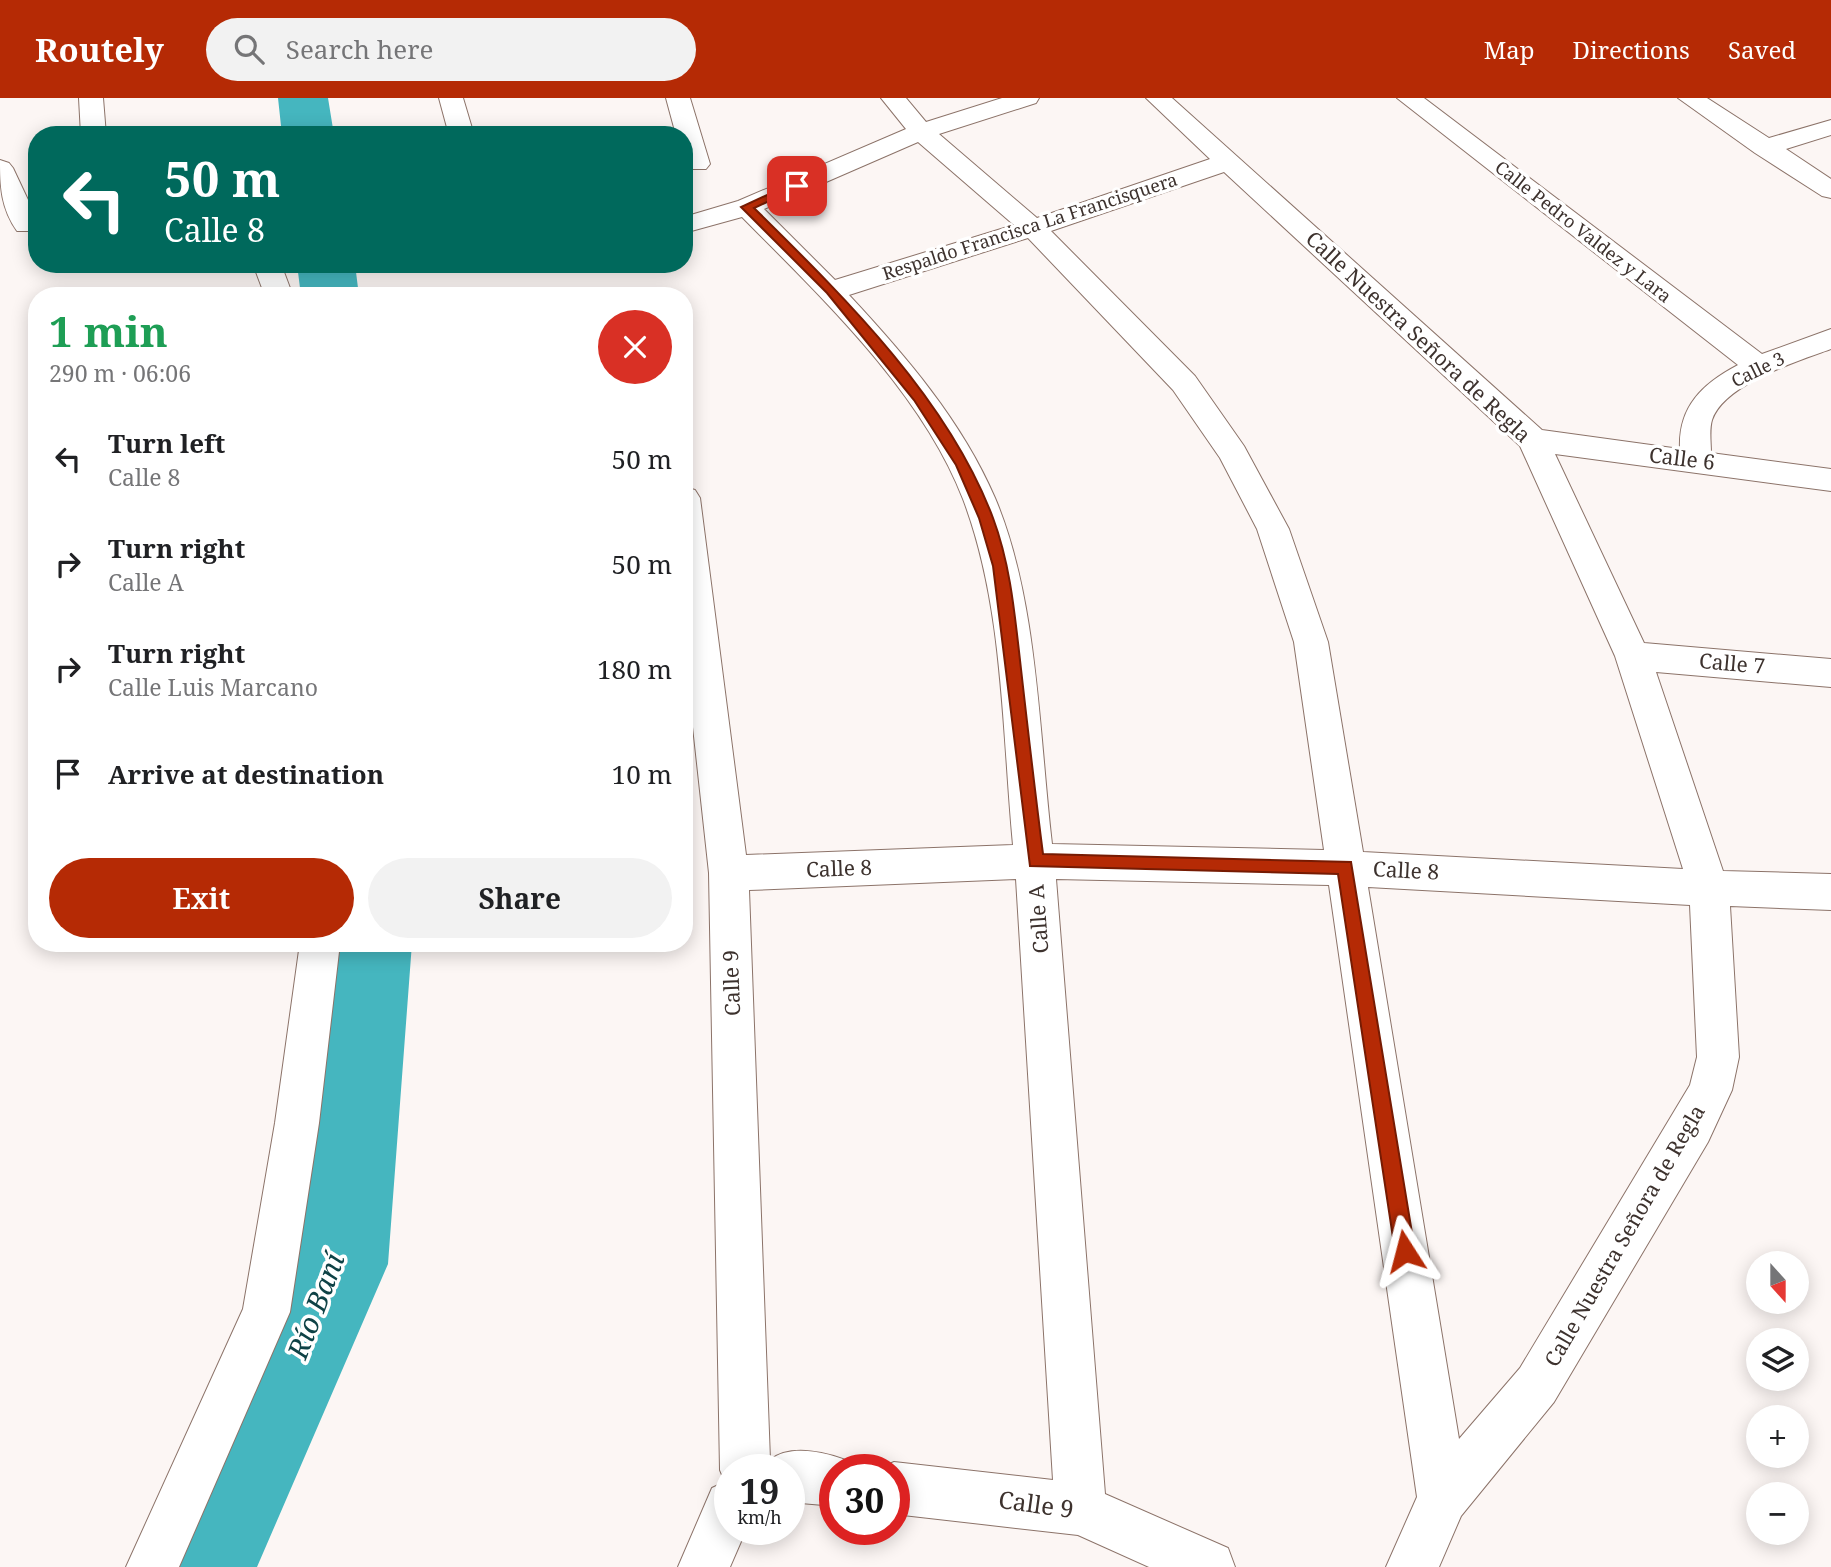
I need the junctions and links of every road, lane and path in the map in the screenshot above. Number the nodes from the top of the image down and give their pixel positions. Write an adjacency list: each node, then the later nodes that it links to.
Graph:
1 (91, 98): 9 (street)
2 (451, 98): 10 (street)
3 (678, 98): 11 (street)
4 (893, 98): 13 (street)
5 (1027, 98): 13 (street)
6 (1158, 98): 16 (street, Calle Nuestra Señora de Regla)
7 (1409, 98): 28 (street, Calle Pedro Valdez y Lara)
8 (1690, 98): 14 (street)
9 (93, 126)
10 (459, 126)
11 (686, 126)
12 (1831, 127): 14 (street)
13 (921, 132): 20 (street); 24 (street)
14 (1764, 148): 19 (street)
15 (693, 150): 17 (street)
16 (1228, 162): 24 (street, Respaldo Francisca La Francisquera); 29 (street, Calle Nuestra Señora de Regla)
17 (697, 164)
18 (0, 168): 21 (street)
19 (1831, 190)
20 (747, 207): 22 (street); 26 (street, Calle A)
21 (28, 219)
22 (693, 222)
23 (28, 225): 25 (street)
24 (1033, 228): 26 (street, Respaldo Francisca La Francisquera); 36 (street)
25 (0, 234)
26 (831, 291): 35 (street, Calle A)
27 (1831, 338): 28 (street, Calle 3)
28 (1758, 366): 30 (street, Calle 3)
29 (1533, 440): 30 (street, Calle 6); 33 (street, Calle Nuestra Señora de Regla)
30 (1696, 460): 31 (street, Calle 6)
31 (1831, 480)
32 (693, 573): 37 (street, Calle 9)
33 (1633, 656): 34 (street, Calle 7); 38 (street, Calle Nuestra Señora de Regla)
34 (1831, 673)
35 (1035, 861): 36 (street, Calle 8); 37 (street, Calle 8); 44 (street, Calle A)
36 (1345, 867): 38 (street, Calle 8); 43 (street)
37 (729, 873): 41 (street, Calle 9)
38 (1709, 888): 39 (street, Calle 8); 43 (street, Calle Nuestra Señora de Regla)
39 (1831, 892)
40 (319, 952): 46 (street)
41 (745, 1454)
42 (910, 1490): 44 (street, Calle 9)
43 (1443, 1498): 49 (street, Calle Nuestra Señora de Regla)
44 (1080, 1509): 48 (street, Calle 9)
45 (714, 1544): 47 (street)
46 (152, 1567)
47 (704, 1567)
48 (1209, 1567)
49 (1412, 1567)

